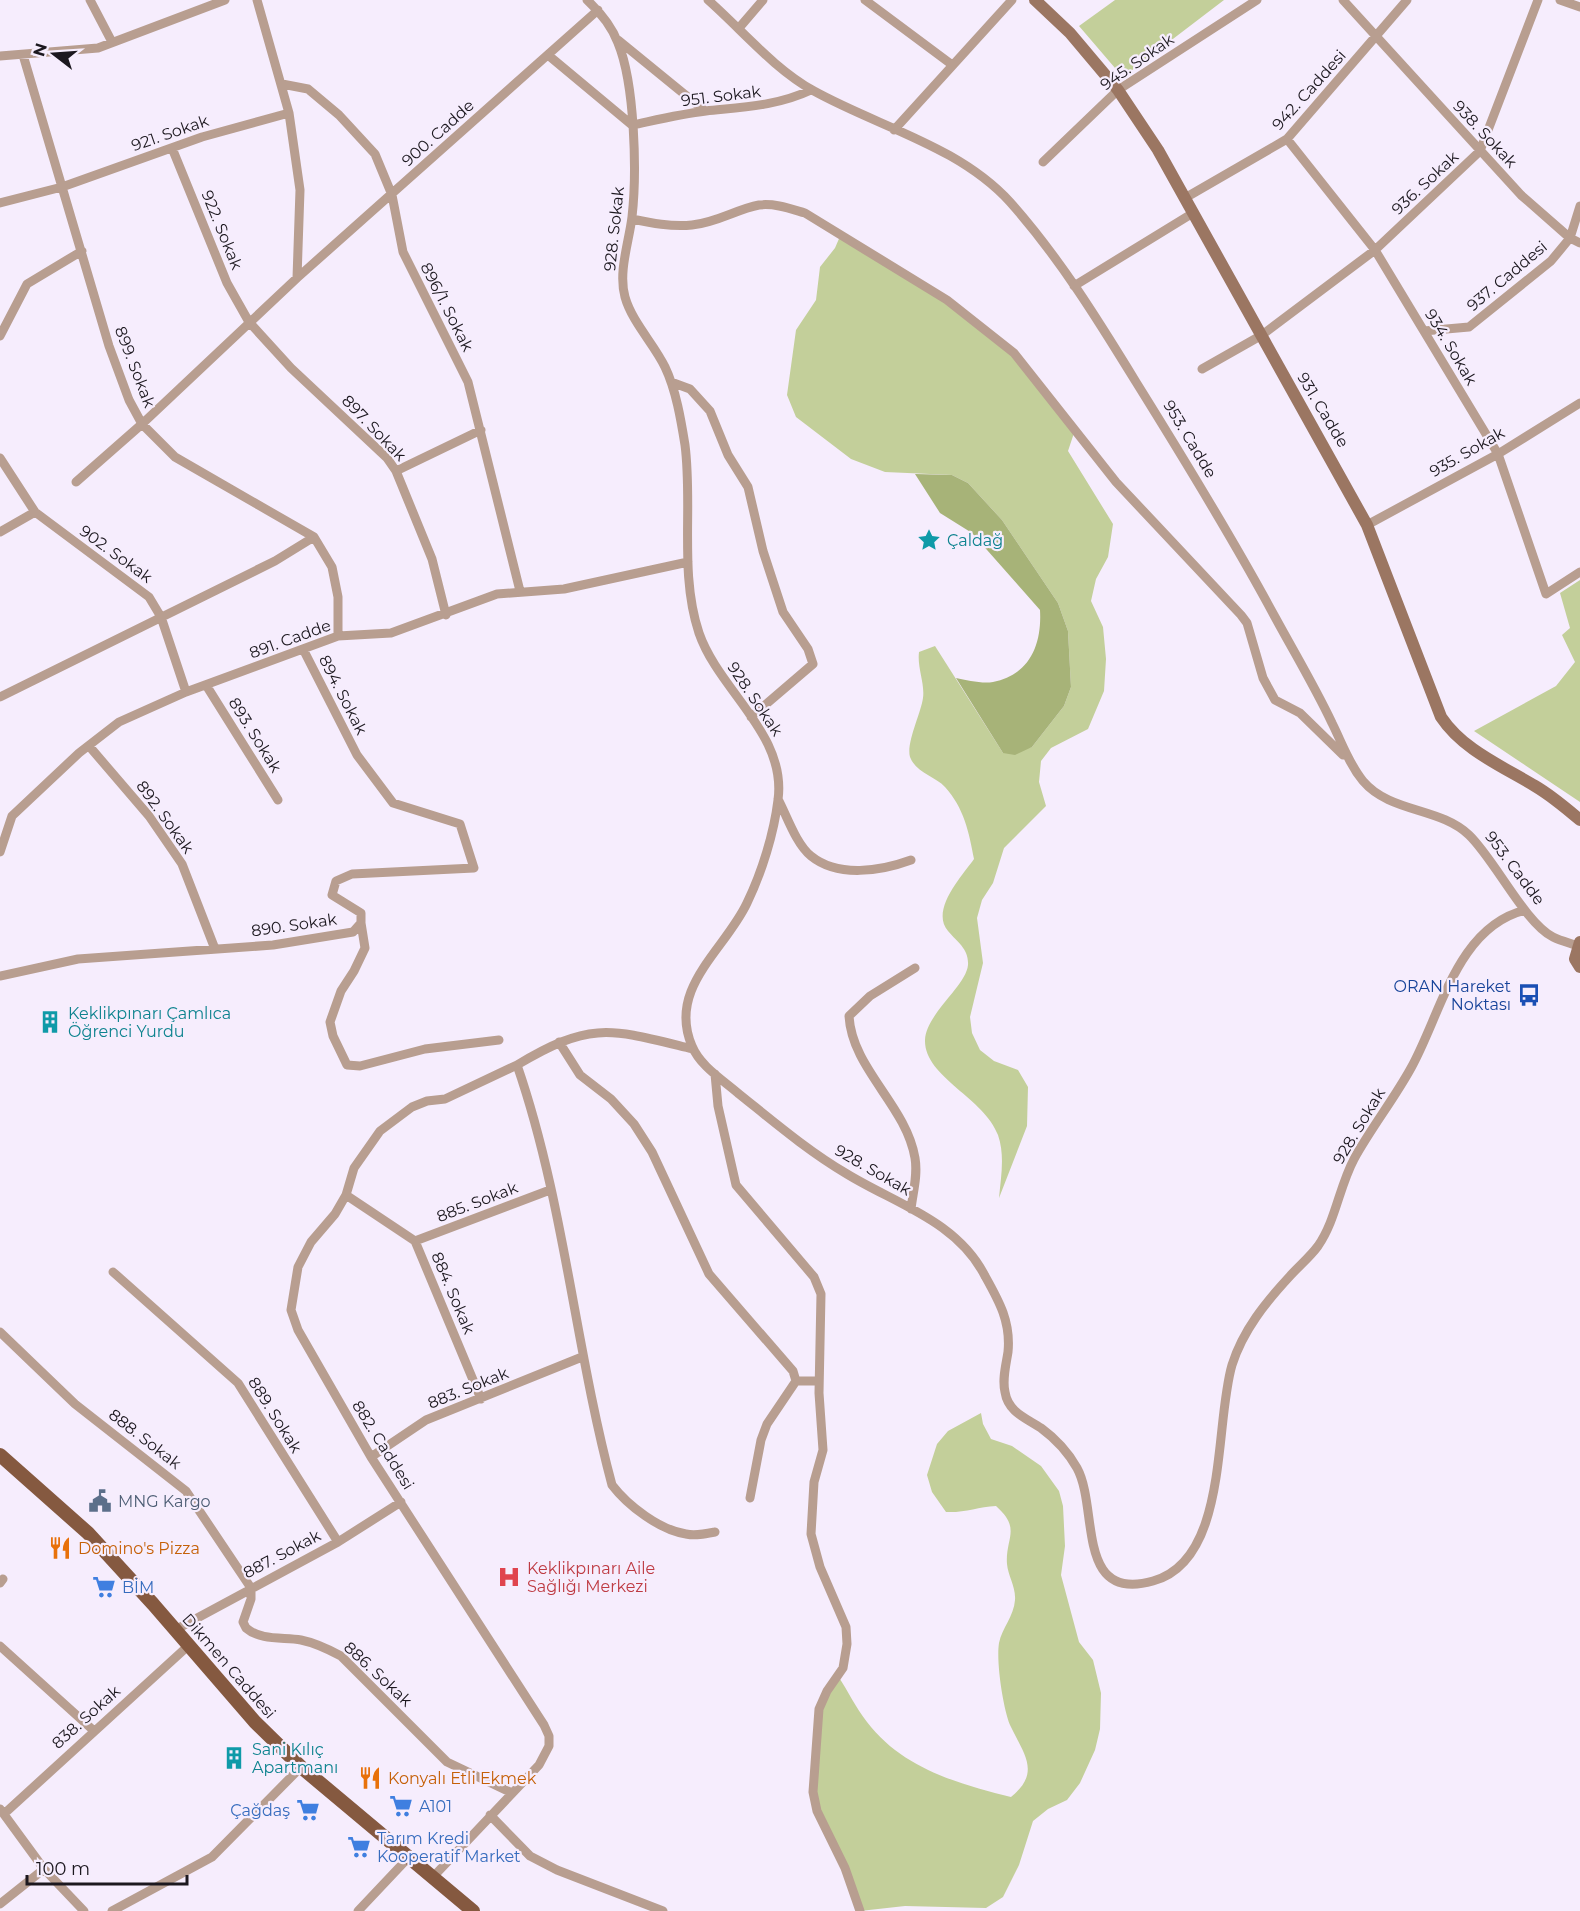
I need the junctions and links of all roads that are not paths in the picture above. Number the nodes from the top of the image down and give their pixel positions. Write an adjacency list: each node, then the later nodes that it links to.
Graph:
1 (90, 0): 20 (street)
2 (223, 0): 20 (street)
3 (257, 0): 25 (street)
4 (587, 0): 16 (street, 928. Sokak)
5 (708, 0): 17 (street, 953. Cadde)
6 (764, 0): 17 (street)
7 (865, 0): 24 (street)
8 (1012, 0): 24 (street)
9 (1035, 0): 27 (main road, 931. Cadde)
10 (1257, 0): 27 (street, 945. Sokak)
11 (1344, 0): 18 (street, 938. Sokak)
12 (1407, 0): 18 (street, 942. Caddesi)
13 (1538, 0): 34 (street, 936. Sokak)
14 (1560, 0): 15 (street)
15 (1580, 7)
16 (598, 10): 19 (street, 928. Sokak); 22 (street, 900. Cadde)
17 (739, 28): 26 (street, 953. Cadde)
18 (1376, 38): 32 (street, 942. Caddesi); 34 (street, 938. Sokak)
19 (618, 40): 28 (street); 30 (street, 928. Sokak)
20 (112, 42): 21 (street)
21 (23, 55): 23 (street); 36 (street, 899. Sokak)
22 (548, 55): 30 (street); 37 (street, 900. Cadde)
23 (0, 56)
24 (951, 64): 31 (street)
25 (282, 84): 29 (street); 37 (street, 896/1. Sokak)
26 (811, 90): 28 (street, 951. Sokak); 31 (street, 953. Cadde)
27 (1118, 90): 35 (street, 945. Sokak); 38 (main road, 931. Cadde)
28 (705, 111): 30 (street, 951. Sokak)
29 (289, 113): 33 (street, 921. Sokak); 47 (street)
30 (632, 124): 42 (street, 928. Sokak)
31 (894, 129): 48 (street, 953. Cadde)
32 (1287, 139): 38 (street, 942. Caddesi); 45 (street, 934. Sokak)
33 (172, 148): 36 (street, 921. Sokak); 49 (street, 922. Sokak)
34 (1480, 151): 43 (street, 938. Sokak); 45 (street, 936. Sokak)
35 (1043, 162)
36 (63, 187): 39 (street, 921. Sokak); 46 (street, 899. Sokak)
37 (392, 195): 47 (street, 900. Cadde); 57 (street, 896/1. Sokak)
38 (1185, 198): 41 (main road, 931. Cadde)
39 (0, 203)
40 (1580, 206): 43 (street, 937. Caddesi)
41 (1193, 213): 48 (street); 51 (main road, 931. Cadde)
42 (632, 219): 54 (street, 928. Sokak); 79 (street)
43 (1570, 238): 44 (street, 938. Sokak); 50 (street, 937. Caddesi)
44 (1580, 243)
45 (1375, 250): 50 (street, 934. Sokak); 51 (street, 936. Sokak)
46 (82, 251): 52 (street); 56 (street, 899. Sokak)
47 (297, 278): 49 (street, 900. Cadde)
48 (1074, 286): 79 (street, 953. Cadde)
49 (249, 322): 56 (street, 900. Cadde); 60 (street, 897. Sokak)
50 (1424, 331): 58 (street, 934. Sokak)
51 (1262, 335): 53 (street, 936. Sokak); 63 (main road, 931. Cadde)
52 (0, 336)
53 (1202, 369)
54 (671, 382): 66 (street, 928. Sokak); 76 (street)
55 (1580, 403): 58 (street, 935. Sokak)
56 (142, 424): 61 (street, 900. Cadde); 65 (street, 899. Sokak)
57 (481, 430): 60 (street); 68 (street, 896/1. Sokak)
58 (1498, 454): 63 (street, 935. Sokak); 67 (street, 934. Sokak)
59 (0, 458): 62 (street, 902. Sokak)
60 (396, 471): 69 (street, 897. Sokak)
61 (76, 482)
62 (35, 512): 64 (street); 70 (street, 902. Sokak)
63 (1368, 525): 82 (main road, 931. Cadde)
64 (0, 532)
65 (314, 537): 70 (street); 71 (street, 899. Sokak)
66 (688, 562): 68 (street, 891. Cadde); 76 (street, 928. Sokak)
67 (1580, 572)
68 (520, 591): 69 (street, 891. Cadde)
69 (446, 615): 71 (street, 891. Cadde)
70 (162, 616): 74 (street, 902. Sokak); 75 (street)
71 (338, 636): 72 (street, 891. Cadde)
72 (303, 649): 73 (street, 891. Cadde); 78 (street, 894. Sokak)
73 (206, 686): 74 (street, 891. Cadde); 81 (street, 893. Sokak)
74 (186, 692): 77 (street, 891. Cadde)
75 (0, 697)
76 (752, 717): 80 (street, 928. Sokak)
77 (89, 746): 83 (street, 891. Cadde); 88 (street, 892. Sokak)
78 (357, 756): 86 (street, 890. Sokak)
79 (1349, 762): 85 (street, 953. Cadde)
80 (778, 799): 84 (street); 94 (street, 928. Sokak)
81 (278, 800)
82 (1580, 821)
83 (0, 852)
84 (911, 860)
85 (1525, 910): 87 (street, 953. Cadde); 99 (street, 928. Sokak)
86 (361, 923): 88 (street, 890. Sokak); 92 (street)
87 (1579, 944): 89 (main road, 953. Cadde)
88 (215, 950): 91 (street, 890. Sokak)
89 (1580, 967)
90 (915, 968): 99 (street)
91 (0, 976)
92 (499, 1040)
93 (559, 1042): 94 (street, 882. Caddesi); 95 (street, 882. Caddesi); 104 (street)
94 (693, 1049): 96 (street, 928. Sokak)
95 (517, 1065): 97 (street); 98 (street, 882. Caddesi)
96 (714, 1074): 99 (street, 928. Sokak); 105 (street)
97 (549, 1190): 100 (street, 885. Sokak); 103 (street)
98 (346, 1195): 100 (street, 884. Sokak); 108 (street, 882. Caddesi)
99 (911, 1209)
100 (415, 1241): 106 (street, 884. Sokak)
101 (113, 1272): 112 (street, 889. Sokak)
102 (0, 1332): 113 (street, 888. Sokak)
103 (582, 1357): 106 (street, 883. Sokak); 111 (street)
104 (796, 1381): 105 (street); 109 (street)
105 (819, 1381): 131 (street)
106 (481, 1399): 108 (street, 883. Sokak)
107 (0, 1455): 114 (main road, Dikmen Caddesi)
108 (371, 1457): 110 (street, 882. Caddesi)
109 (750, 1498)
110 (401, 1502): 112 (street, 887. Sokak); 119 (street, 882. Caddesi)
111 (715, 1532)
112 (338, 1542): 113 (street, 887. Sokak)
113 (251, 1588): 114 (street, 887. Sokak); 119 (street, 886. Sokak)
114 (176, 1630): 116 (main road, Dikmen Caddesi)
115 (0, 1646): 117 (street)
116 (188, 1646): 117 (street, 838. Sokak); 118 (main road, Dikmen Caddesi)
117 (93, 1730): 120 (street, 838. Sokak)
118 (301, 1767): 122 (main road, Dikmen Caddesi); 127 (street)
119 (512, 1794): 121 (street, 882. Caddesi)
120 (2, 1811): 123 (street)
121 (490, 1815): 124 (street, 882. Caddesi); 130 (street)
122 (409, 1857): 124 (main road, Dikmen Caddesi); 128 (street)
123 (44, 1869): 125 (street); 126 (street)
124 (433, 1877): 129 (main road, Dikmen Caddesi)
125 (0, 1904)
126 (84, 1911)
127 (112, 1911)
128 (358, 1911)
129 (473, 1911)
130 (663, 1911)
131 (860, 1911)

